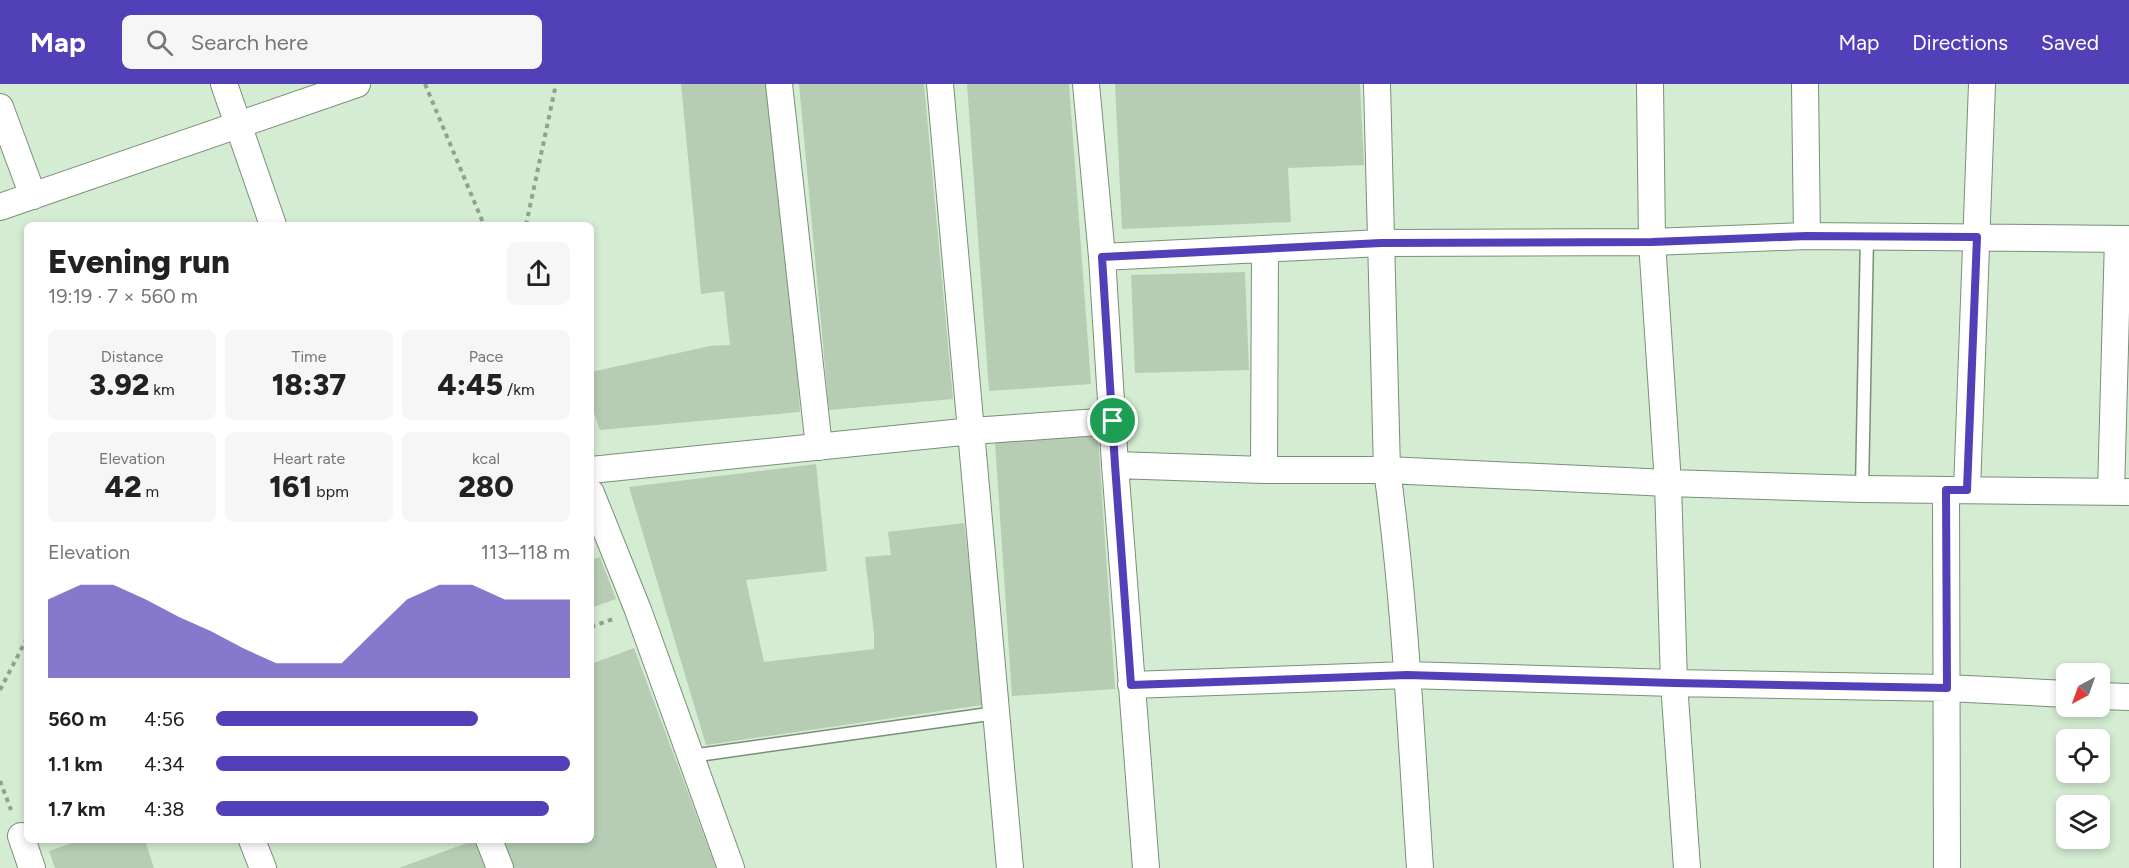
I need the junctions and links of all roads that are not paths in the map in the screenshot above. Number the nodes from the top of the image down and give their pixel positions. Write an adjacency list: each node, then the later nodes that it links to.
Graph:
1 (225, 84): 11 (street)
2 (357, 84): 11 (street)
3 (779, 84): 25 (street)
4 (940, 84): 24 (street)
5 (1086, 84): 22 (street)
6 (1377, 84): 20 (street)
7 (1650, 84): 19 (street)
8 (1805, 84): 15 (street)
9 (1982, 84): 17 (street)
10 (0, 107): 12 (street)
11 (237, 124): 12 (street); 14 (street)
12 (33, 196): 13 (street)
13 (0, 207)
14 (272, 222)
15 (1807, 236): 16 (street); 19 (street)
16 (1867, 236): 17 (street); 31 (lane)
17 (1977, 237): 18 (street); 32 (street)
18 (2123, 239): 33 (street)
19 (1652, 242): 20 (street); 30 (street)
20 (1381, 243): 21 (street); 29 (street)
21 (1265, 250): 22 (street); 28 (street)
22 (1102, 257): 23 (street)
23 (1113, 421): 24 (street); 26 (street)
24 (972, 431): 25 (street); 42 (street)
25 (819, 447): 27 (street)
26 (1115, 465): 28 (street); 37 (street)
27 (594, 470)
28 (1264, 470): 29 (street)
29 (1387, 470): 30 (street); 35 (street)
30 (1668, 483): 31 (street); 36 (street)
31 (1862, 489): 32 (street)
32 (1956, 490): 33 (street); 38 (street)
33 (2120, 492)
34 (594, 500): 43 (street)
35 (1407, 675): 36 (street); 37 (street); 53 (street)
36 (1674, 683): 38 (street); 54 (street)
37 (1131, 685): 52 (street)
38 (1947, 688): 39 (street); 55 (street)
39 (2056, 693)
40 (2110, 696): 41 (street)
41 (2129, 697)
42 (996, 713): 43 (lane); 51 (street)
43 (692, 756): 50 (street)
44 (21, 836): 47 (street)
45 (253, 843): 48 (street)
46 (490, 843): 49 (street)
47 (32, 868)
48 (263, 868)
49 (500, 868)
50 (731, 868)
51 (1010, 868)
52 (1146, 868)
53 (1420, 868)
54 (1687, 868)
55 (1947, 868)

